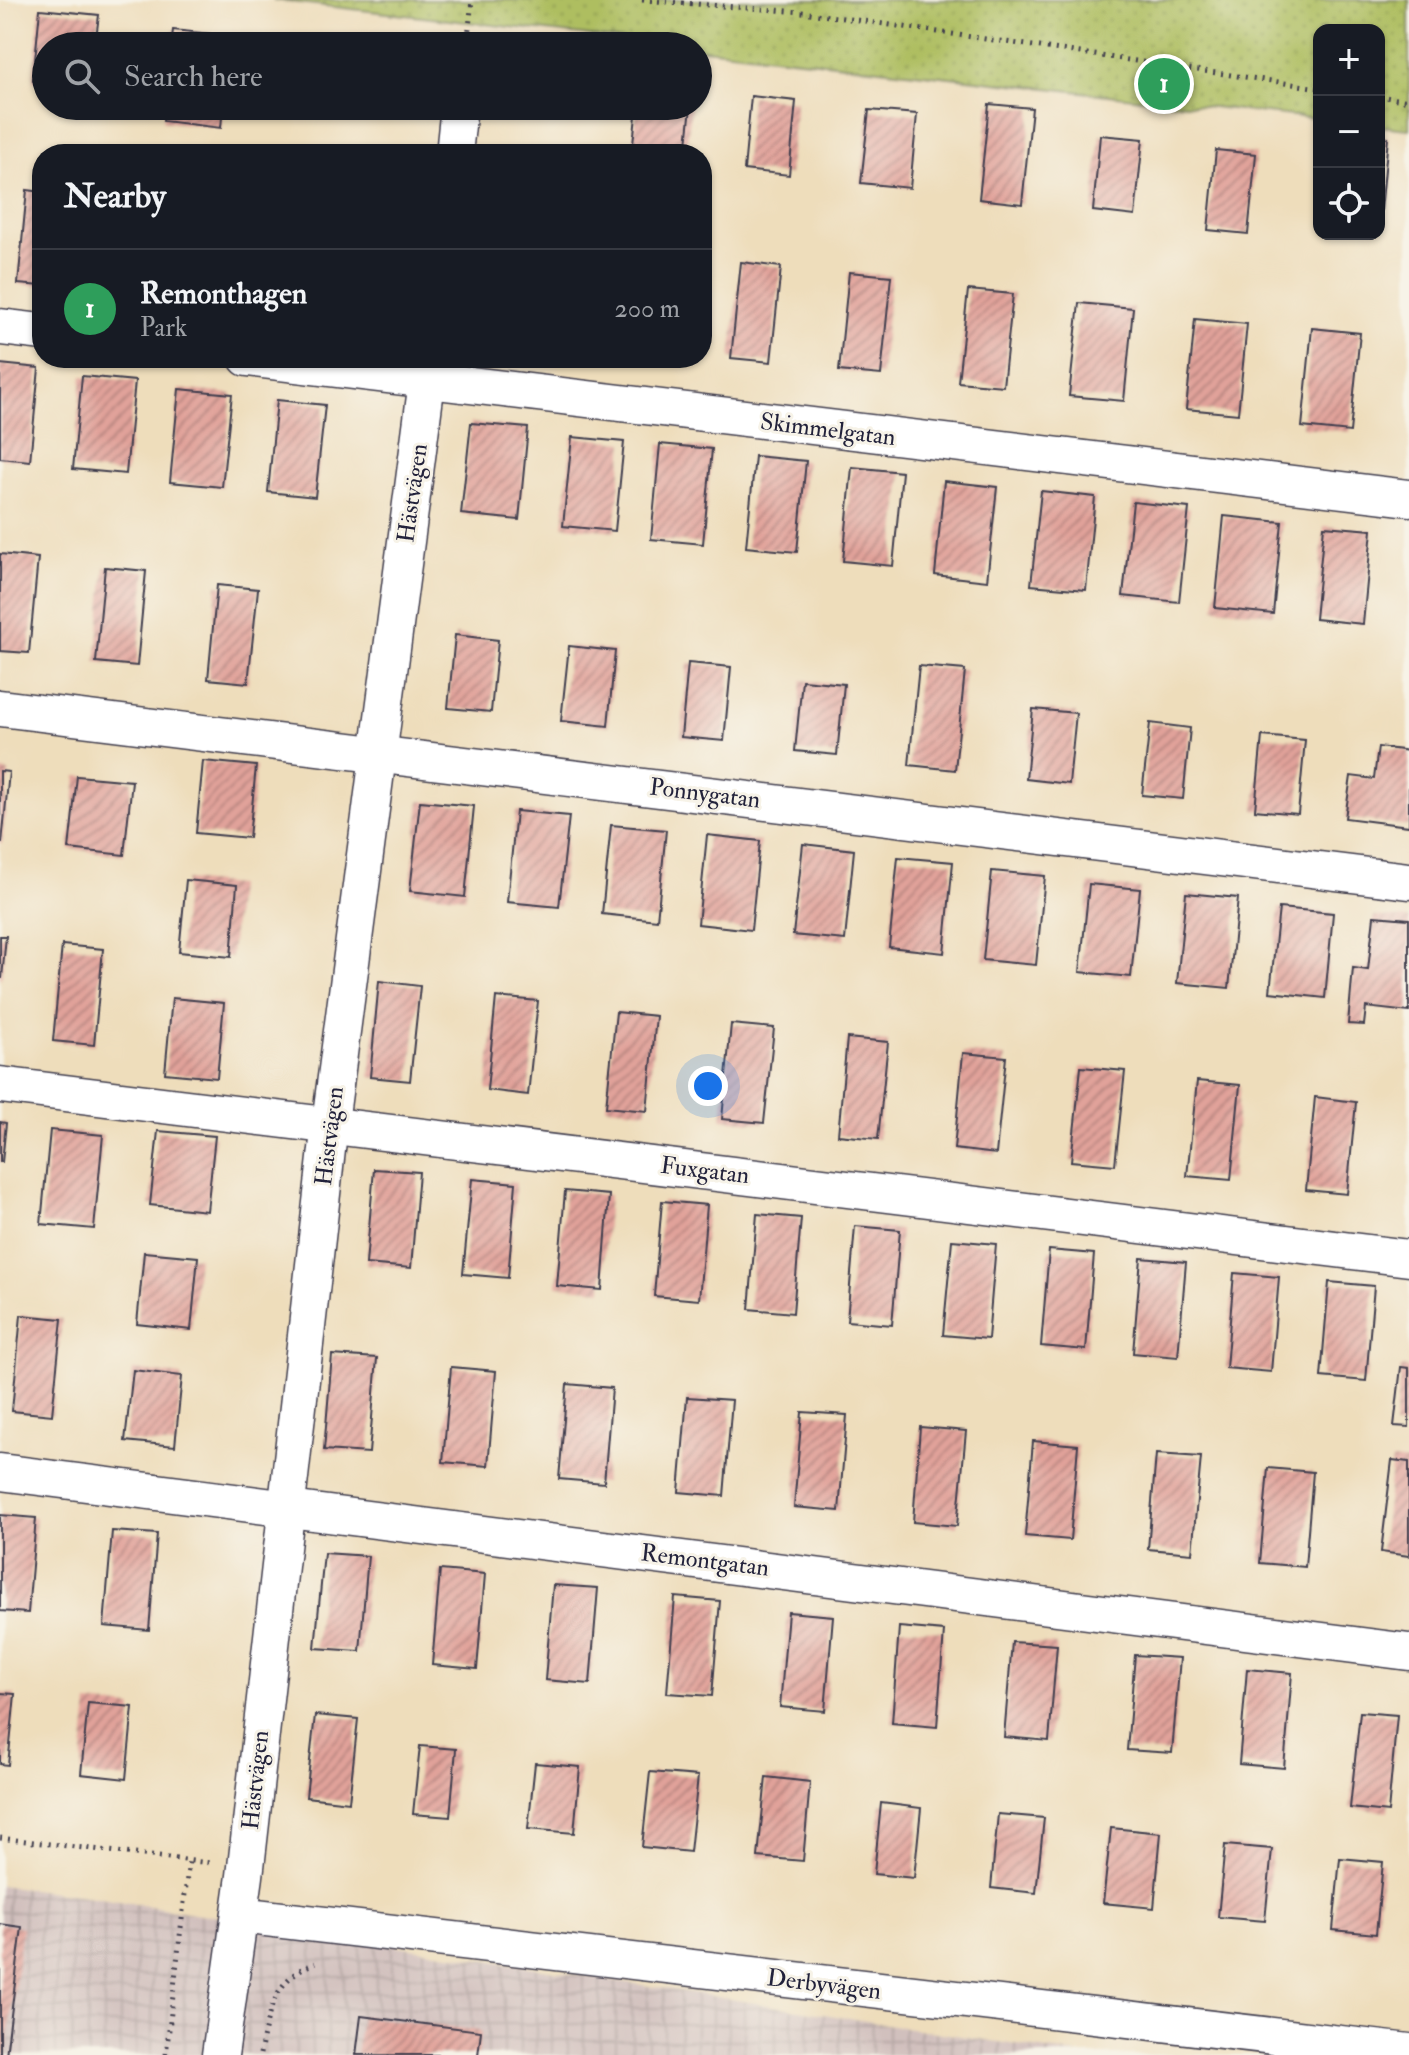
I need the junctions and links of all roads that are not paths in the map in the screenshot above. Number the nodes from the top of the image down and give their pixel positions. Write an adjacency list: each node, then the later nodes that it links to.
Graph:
1 (458, 120): 2 (street)
2 (455, 144)
3 (0, 327): 4 (street)
4 (32, 331)
5 (428, 369): 6 (street, Skimmelgatan); 8 (street, Hästvägen)
6 (1409, 498)
7 (0, 708): 8 (street, Ponnygatan)
8 (377, 752): 9 (street, Ponnygatan); 11 (street, Hästvägen)
9 (1409, 881)
10 (0, 1085): 11 (street, Fuxgatan)
11 (330, 1123): 12 (street, Fuxgatan); 14 (street, Hästvägen)
12 (1409, 1258)
13 (0, 1472): 14 (street, Remontgatan)
14 (286, 1506): 15 (street, Remontgatan); 16 (street, Hästvägen)
15 (1409, 1652)
16 (240, 1915): 17 (street, Derbyvägen); 18 (street, Hästvägen)
17 (1409, 2052)
18 (220, 2055)

